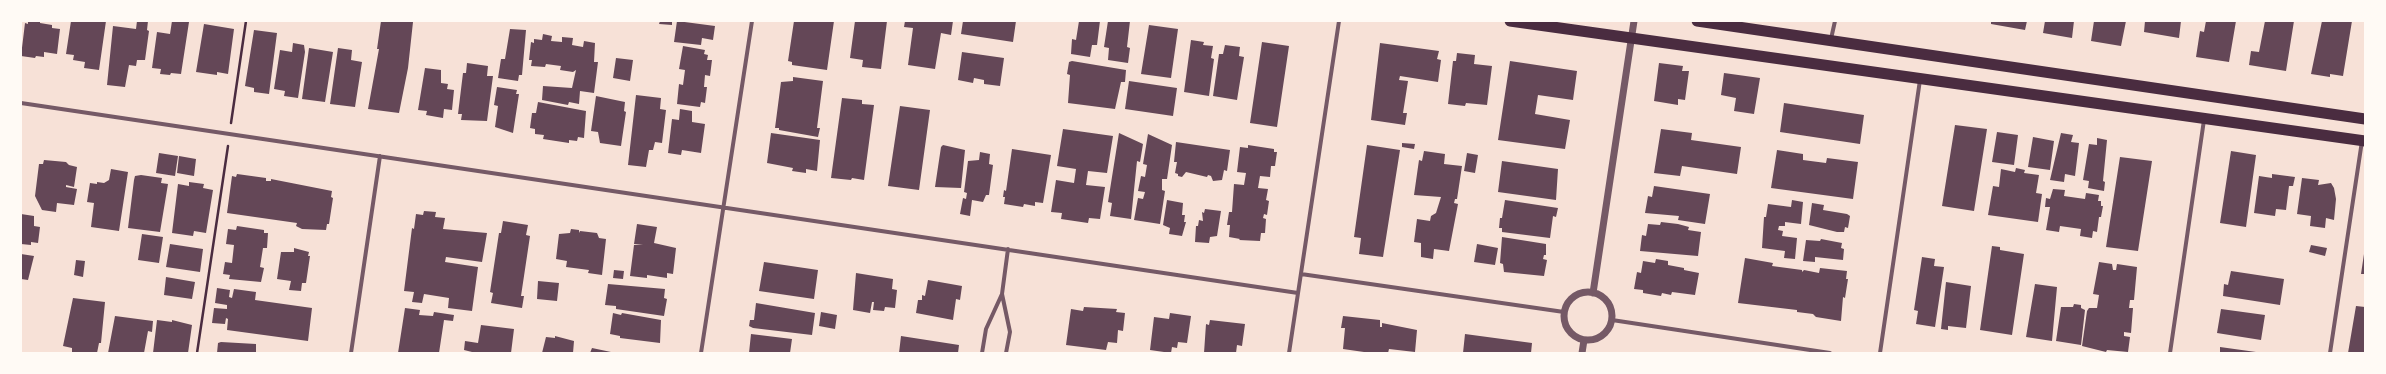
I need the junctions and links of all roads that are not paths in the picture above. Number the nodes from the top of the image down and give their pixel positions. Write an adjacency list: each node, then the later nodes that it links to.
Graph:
1 (752, 21): 15 (street)
2 (1340, 21): 17 (street)
3 (1510, 21): 7 (highway)
4 (1634, 21): 7 (street)
5 (1697, 21): 8 (highway)
6 (1834, 21): 8 (street)
7 (1631, 39): 9 (highway); 19 (street)
8 (1831, 41): 12 (highway)
9 (1920, 80): 11 (highway); 31 (street)
10 (21, 103): 14 (street)
11 (2204, 118): 13 (highway); 32 (street)
12 (2365, 119)
13 (2364, 141): 33 (street)
14 (380, 156): 15 (street); 24 (street)
15 (723, 208): 16 (street); 25 (street)
16 (1008, 249): 18 (street); 20 (street)
17 (1301, 274): 18 (street); 21 (street)
18 (1298, 292): 28 (street)
19 (1593, 292): 21 (street); 22 (street)
20 (1002, 294): 26 (street); 27 (street)
21 (1564, 312): 23 (street)
22 (1612, 320): 23 (street); 30 (street)
23 (1584, 340): 29 (street)
24 (351, 353)
25 (701, 353)
26 (982, 353)
27 (1006, 353)
28 (1289, 353)
29 (1582, 353)
30 (1830, 353)
31 (1880, 353)
32 (2170, 353)
33 (2330, 353)

